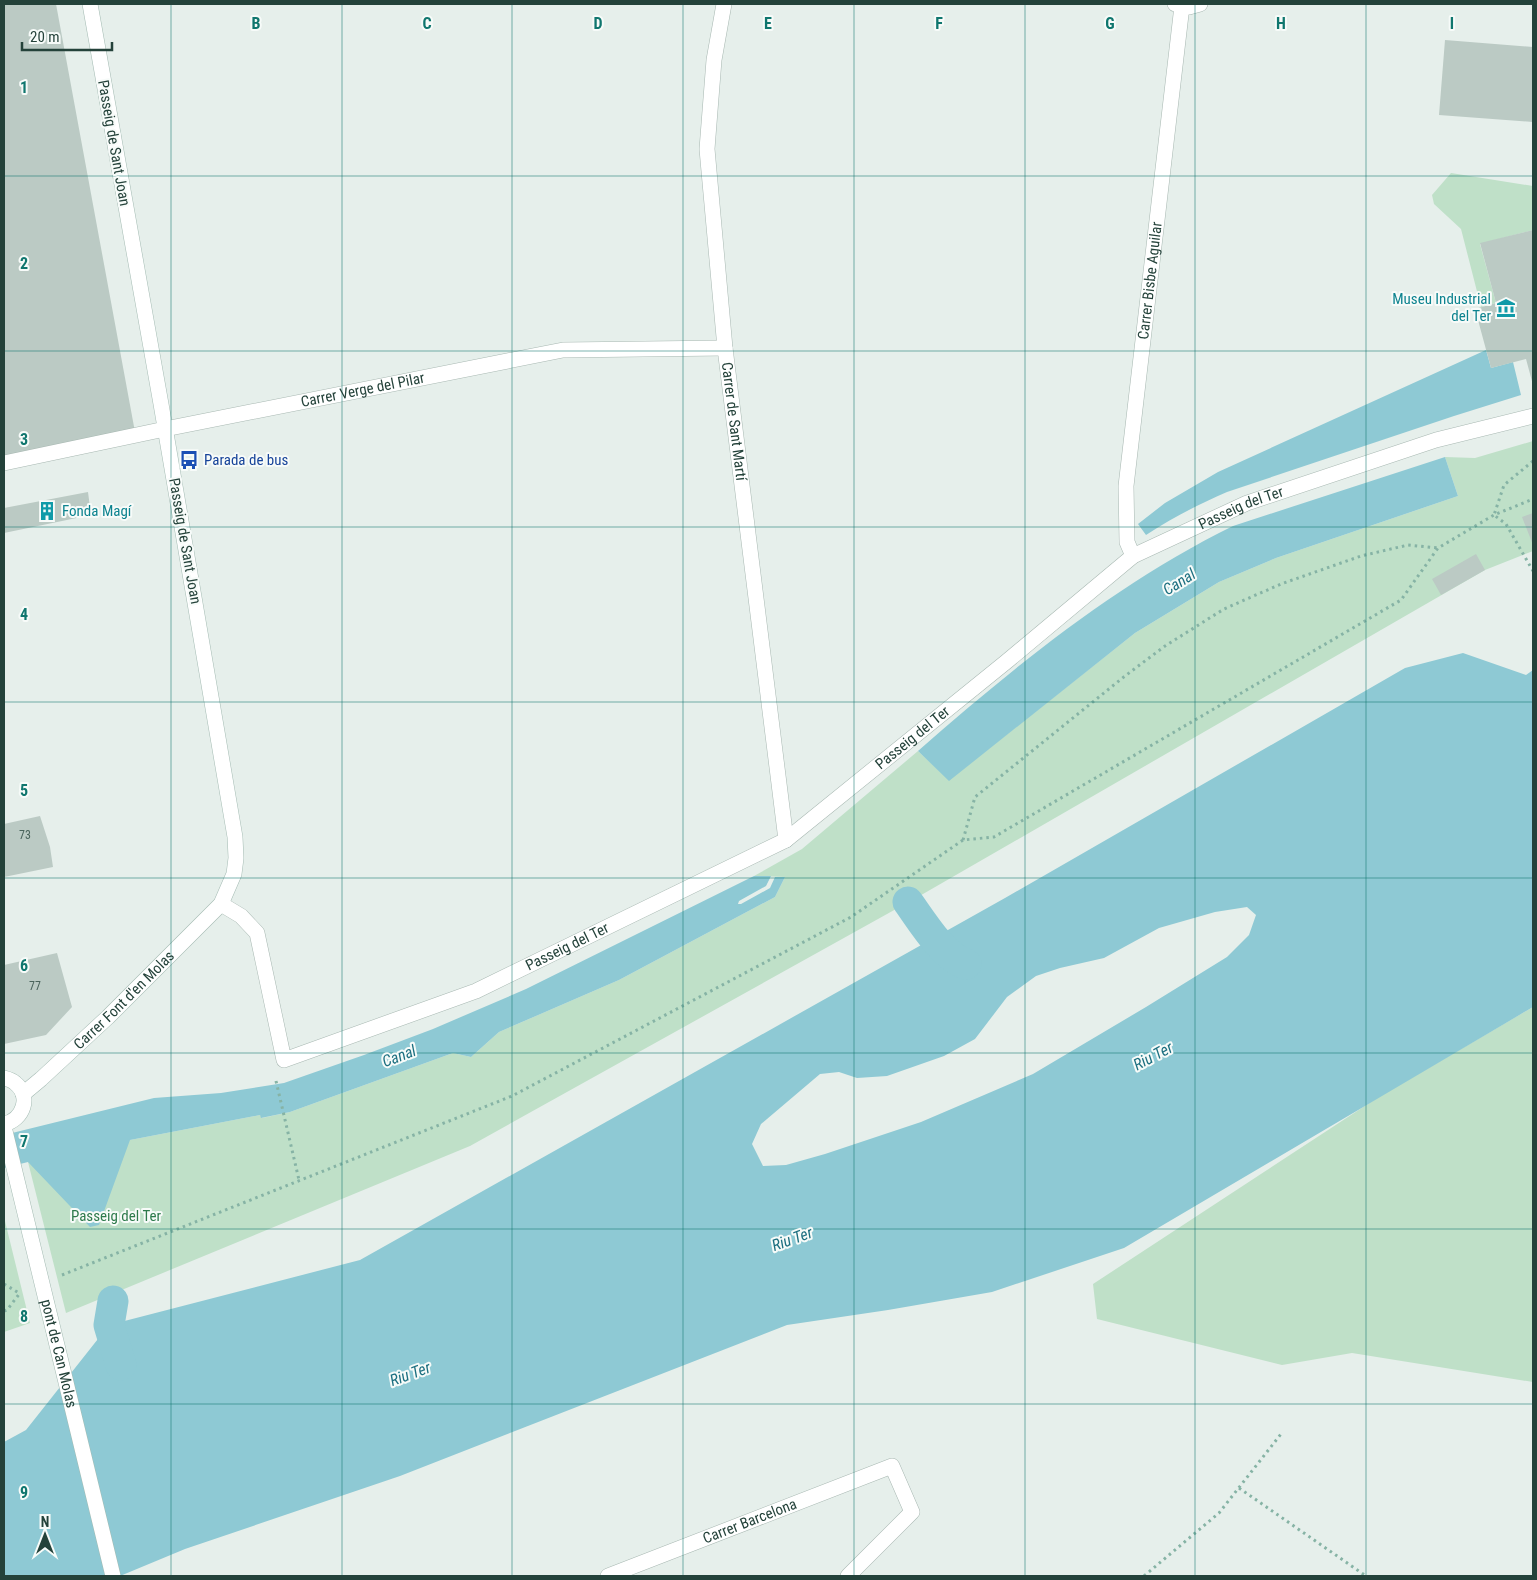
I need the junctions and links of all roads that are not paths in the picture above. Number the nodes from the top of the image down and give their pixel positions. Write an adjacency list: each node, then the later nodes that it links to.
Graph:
1 (90, 4): 7 (street, Passeig de Sant Joan)
2 (724, 4): 5 (street, Carrer de Sant Martí)
3 (1200, 4): 4 (street)
4 (1178, 5): 9 (street, Carrer Bisbe Aguilar)
5 (724, 348): 7 (street, Carrer Verge del Pilar); 10 (street, Carrer de Sant Martí)
6 (1533, 416): 9 (street, Passeig del Ter)
7 (165, 429): 8 (street, Carrer Verge del Pilar); 11 (street, Passeig de Sant Joan)
8 (4, 463)
9 (1133, 556): 10 (street, Passeig del Ter)
10 (786, 840): 11 (street, Passeig del Ter)
11 (221, 904): 13 (street, Carrer Font d'en Molas)
12 (4, 1078): 13 (street)
13 (23, 1094): 14 (street)
14 (4, 1127): 15 (street, pont de Can Molas, bridge)
15 (113, 1576)
16 (608, 1576): 17 (street, Carrer Barcelona)
17 (848, 1576)

